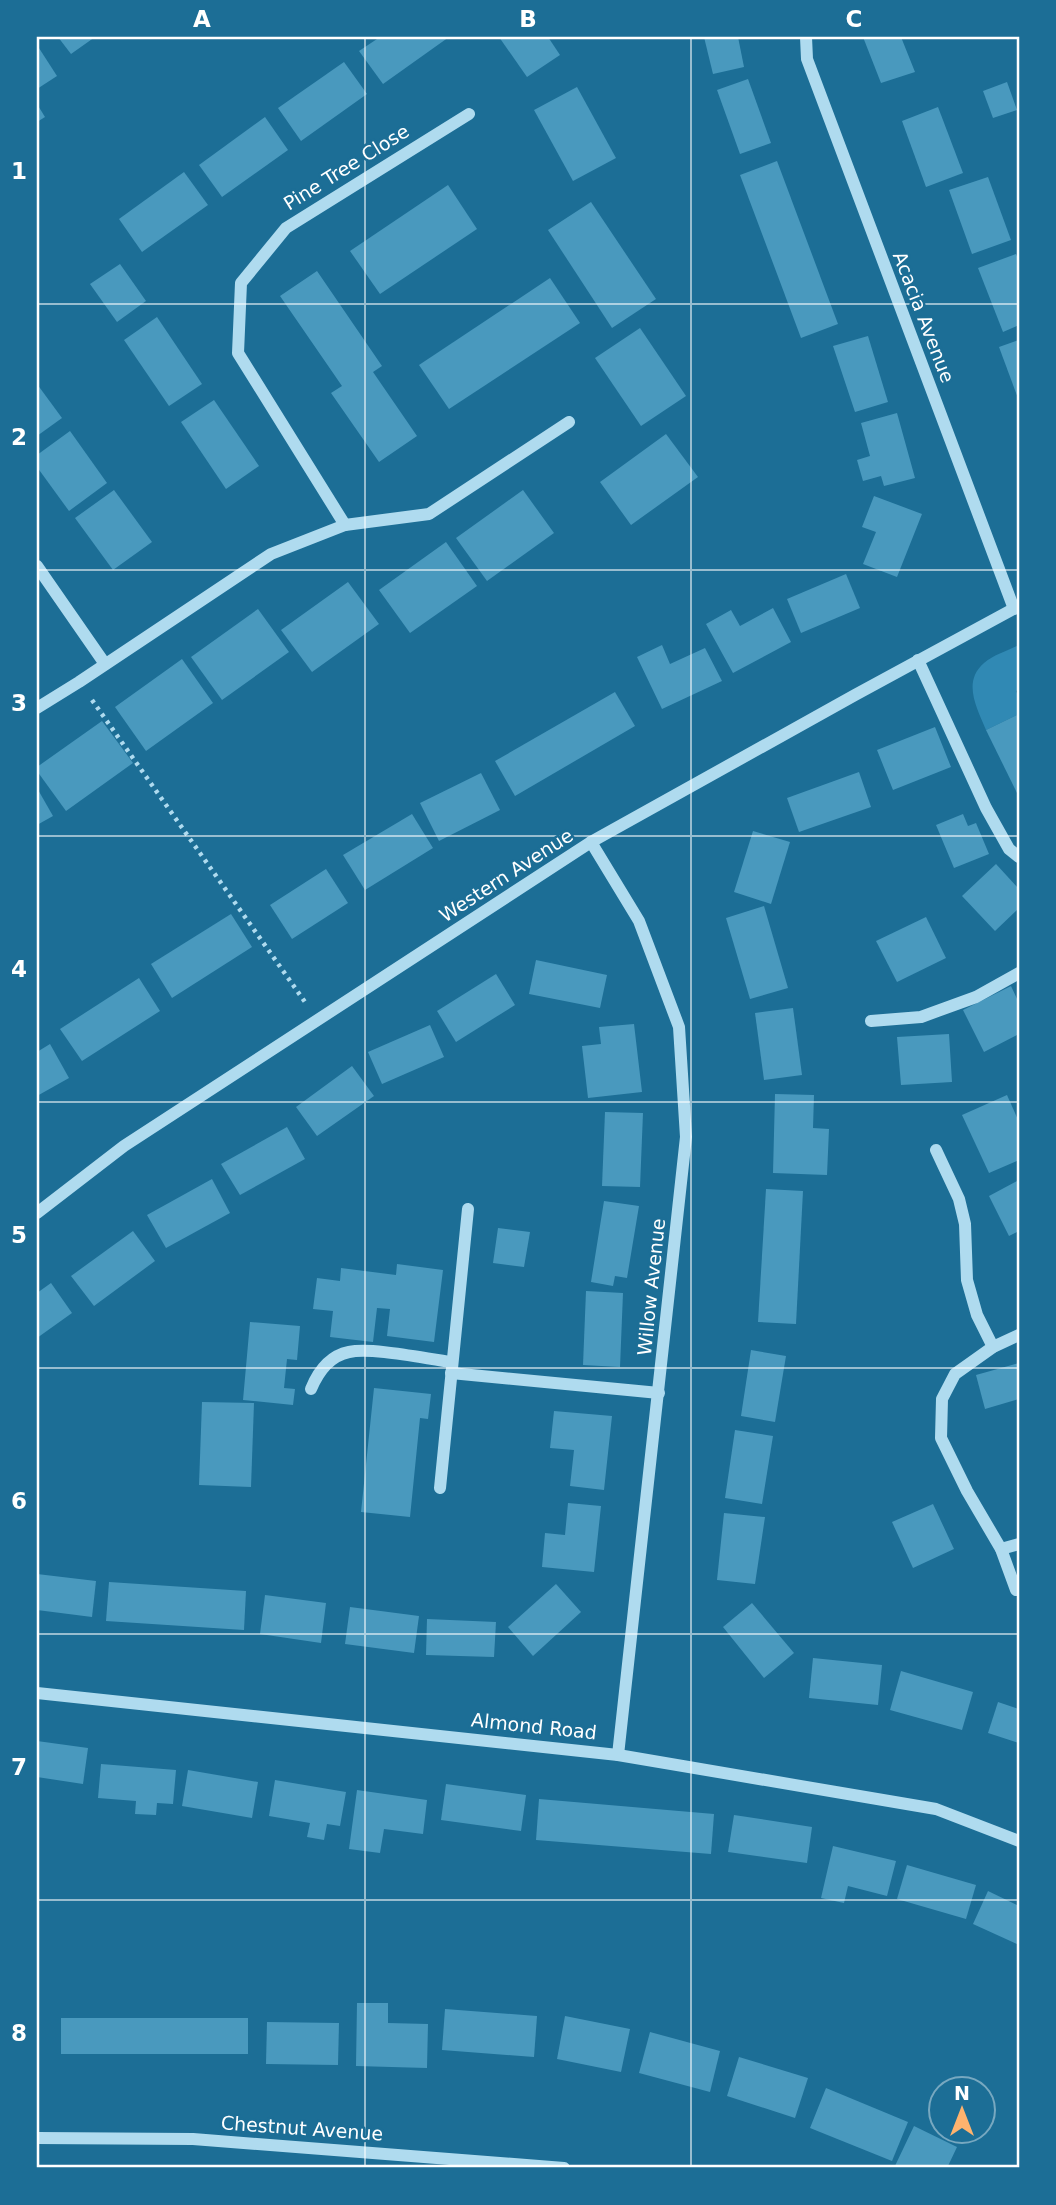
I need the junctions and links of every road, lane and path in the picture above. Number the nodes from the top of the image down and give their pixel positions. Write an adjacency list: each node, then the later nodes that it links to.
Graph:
1 (806, 37): 6 (street, Acacia Avenue)
2 (469, 114): 4 (street, Pine Tree Close)
3 (569, 422): 4 (street)
4 (345, 525): 8 (street)
5 (37, 566): 8 (street)
6 (1017, 607): 7 (street, Western Avenue)
7 (918, 660): 11 (street, Western Avenue); 12 (street)
8 (105, 664): 9 (street)
9 (79, 682): 10 (street); 14 (path)
10 (37, 708)
11 (591, 842): 14 (street, Western Avenue); 23 (street, Willow Avenue)
12 (1016, 850)
13 (1019, 973): 15 (street)
14 (318, 1020): 18 (street, Western Avenue)
15 (871, 1021)
16 (936, 1150): 20 (street)
17 (468, 1209): 21 (street)
18 (37, 1213)
19 (1019, 1335): 20 (street)
20 (993, 1347): 26 (street)
21 (452, 1367): 22 (street); 23 (street); 24 (street)
22 (311, 1389)
23 (659, 1393): 29 (street, Willow Avenue)
24 (440, 1488)
25 (1019, 1544): 26 (street)
26 (1001, 1549): 27 (street)
27 (1016, 1590)
28 (37, 1693): 29 (street, Almond Road)
29 (618, 1755): 30 (street, Almond Road)
30 (1019, 1841)
31 (37, 2138): 32 (street, Chestnut Avenue)
32 (564, 2168)

